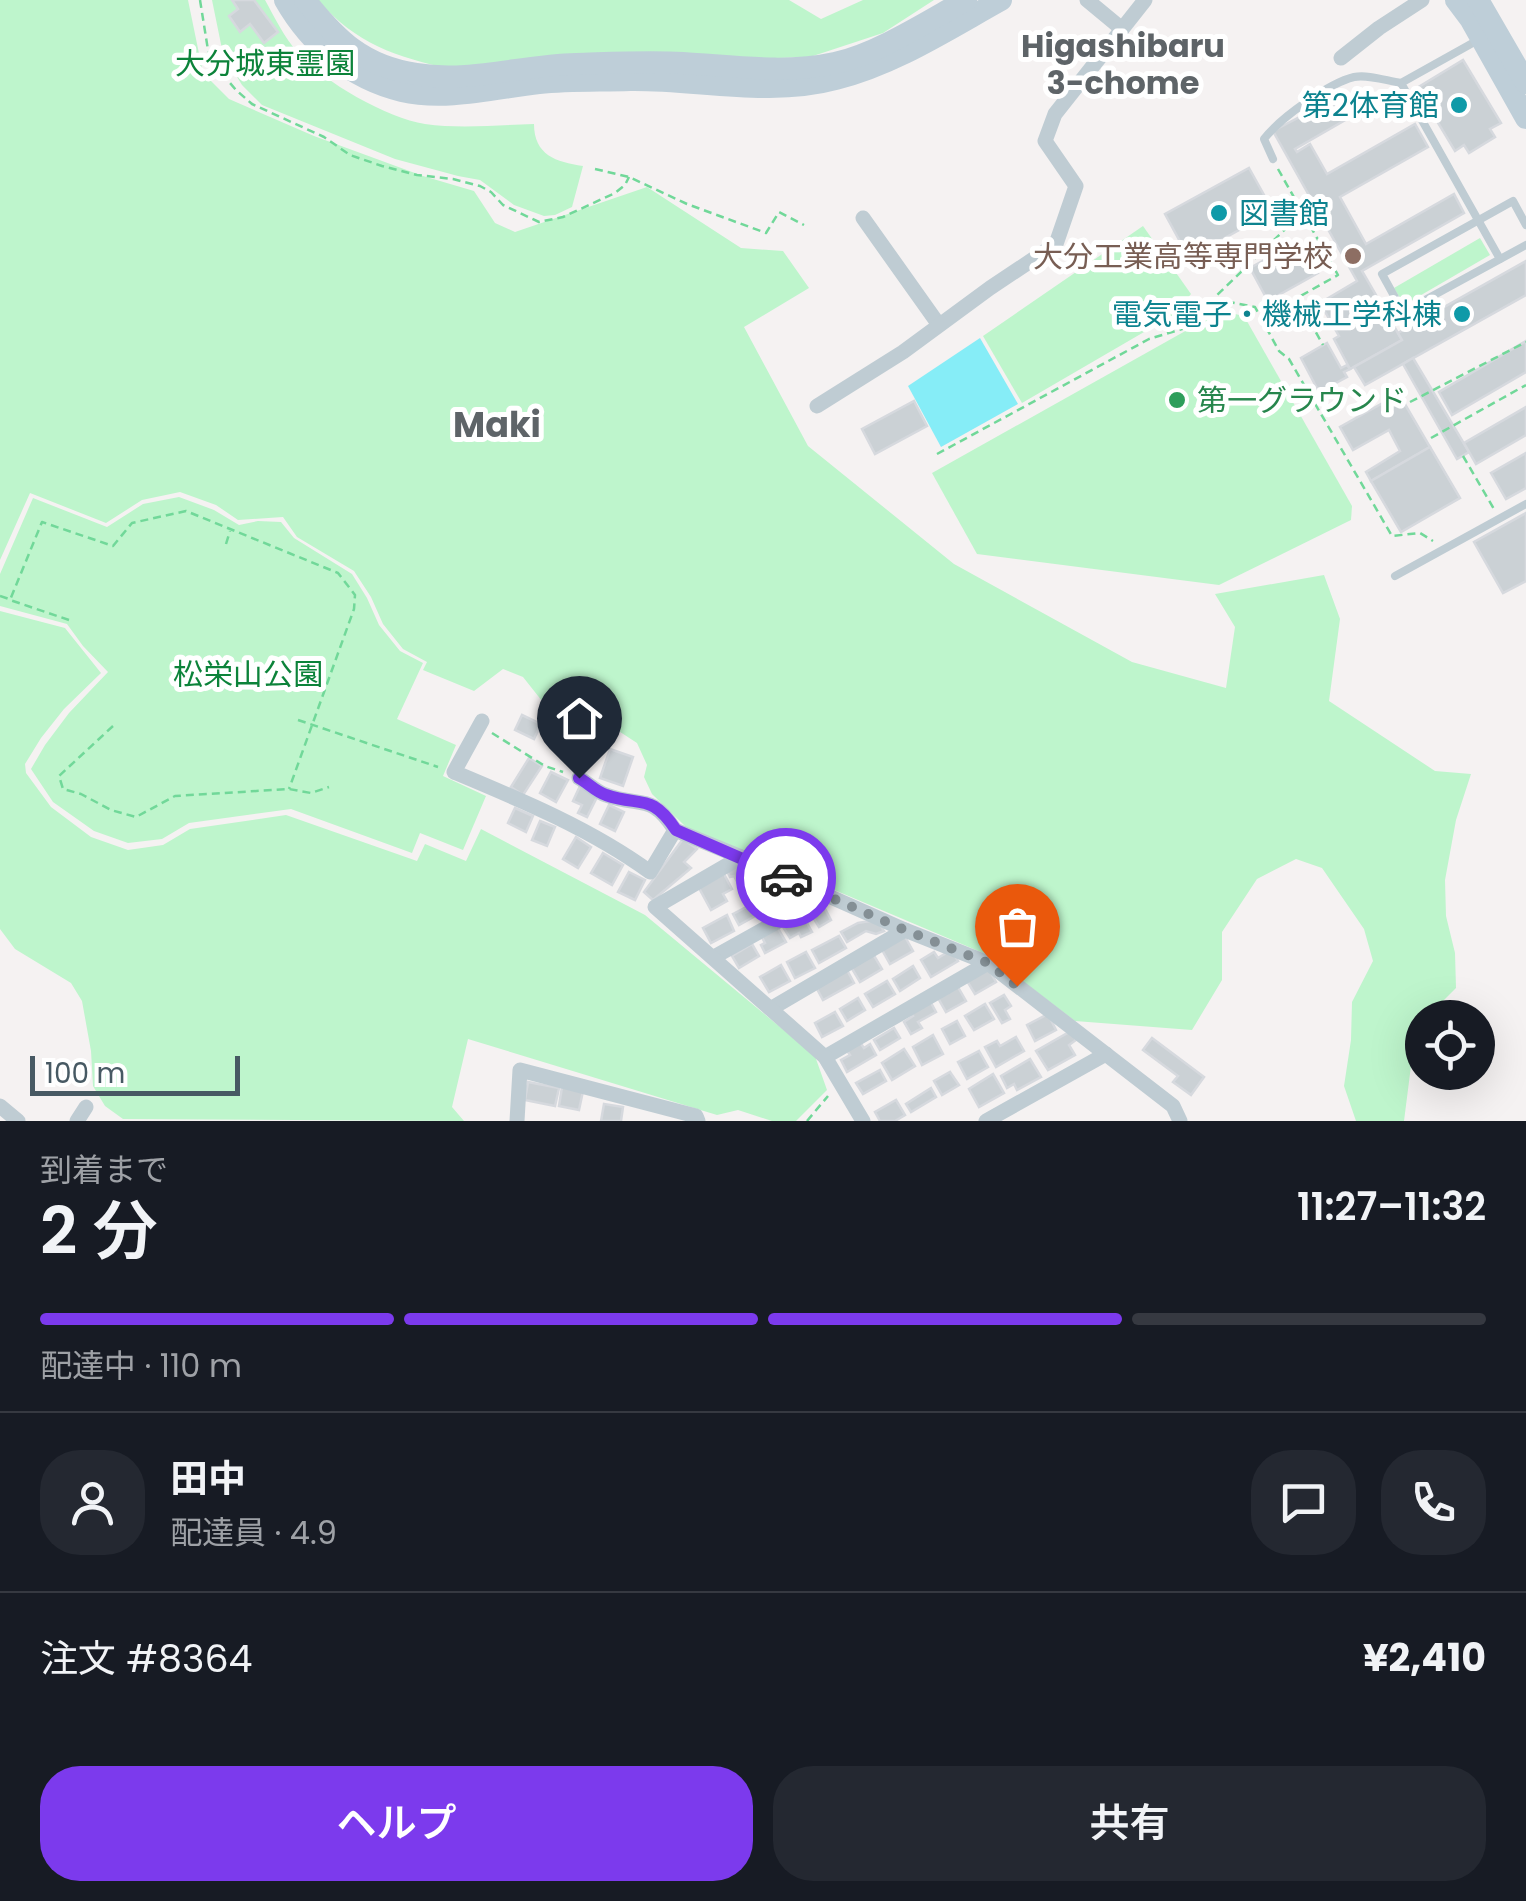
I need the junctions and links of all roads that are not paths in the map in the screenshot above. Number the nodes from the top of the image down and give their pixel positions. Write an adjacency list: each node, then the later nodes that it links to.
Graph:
1 (285, 0): 4 (street)
2 (305, 0): 3 (street)
3 (966, 0)
4 (1000, 0)
5 (1087, 0): 10 (street)
6 (1145, 0): 10 (street)
7 (1422, 0): 11 (street)
8 (1456, 0): 9 (street)
9 (1487, 16): 12 (lane); 13 (street); 14 (street)
10 (1122, 29): 22 (street)
11 (1341, 58)
12 (1401, 83): 15 (lane); 18 (lane)
13 (1526, 83)
14 (1526, 118)
15 (1273, 159)
16 (1522, 208): 18 (lane); 19 (lane)
17 (863, 218): 22 (street)
18 (1478, 221): 21 (lane); 21 (lane)
19 (1526, 226)
20 (1526, 244): 21 (lane)
21 (1500, 259)
22 (939, 324): 23 (street)
23 (818, 406)
24 (1526, 504): 25 (lane)
25 (1395, 576)
26 (481, 723): 28 (street)
27 (579, 778): 28 (street)
28 (676, 830): 29 (street)
29 (741, 858): 30 (street); 32 (street)
30 (825, 895): 31 (street); 32 (street)
31 (905, 930): 33 (street); 34 (street)
32 (714, 957): 34 (street)
33 (988, 963): 35 (street); 36 (street)
34 (772, 1008): 36 (street)
35 (1106, 1054): 38 (street); 44 (street)
36 (825, 1057): 42 (street)
37 (0, 1106): 39 (street)
38 (1017, 1114): 43 (street)
39 (18, 1121)
40 (517, 1121): 41 (street)
41 (698, 1121)
42 (862, 1121)
43 (986, 1121)
44 (1180, 1121)

